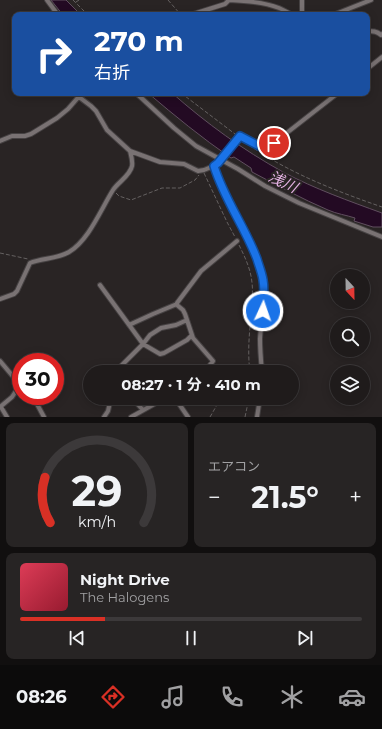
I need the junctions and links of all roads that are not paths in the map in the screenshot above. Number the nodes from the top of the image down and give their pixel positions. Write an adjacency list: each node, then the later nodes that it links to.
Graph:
1 (47, 0): 5 (street)
2 (229, 0): 6 (street); 7 (street)
3 (302, 0): 8 (street)
4 (371, 0): 9 (street)
5 (56, 12)
6 (200, 12)
7 (287, 12)
8 (302, 12)
9 (341, 12)
10 (370, 30): 11 (street)
11 (382, 34)
12 (382, 57): 13 (street)
13 (370, 67)
14 (79, 96): 18 (street)
15 (81, 96): 19 (street)
16 (139, 96): 20 (street)
17 (334, 96): 20 (street)
18 (0, 141)
19 (130, 151): 21 (street); 25 (street)
20 (221, 159): 21 (street); 22 (street)
21 (214, 166): 34 (street)
22 (382, 237)
23 (237, 241): 26 (street)
24 (100, 285): 28 (street)
25 (0, 299)
26 (177, 304): 27 (street); 28 (street)
27 (187, 320): 29 (street); 30 (street)
28 (129, 325): 30 (street)
29 (192, 335): 30 (street); 33 (street)
30 (144, 344): 32 (street)
31 (0, 361): 35 (street)
32 (122, 365)
33 (210, 365)
34 (261, 365)
35 (12, 375)
36 (12, 397): 43 (street)
37 (38, 405): 46 (street)
38 (109, 405): 47 (street)
39 (138, 405): 44 (street)
40 (152, 405): 44 (street)
41 (180, 405): 49 (street)
42 (259, 405): 50 (street)
43 (1, 407): 45 (street)
44 (143, 410): 48 (street)
45 (7, 417)
46 (44, 417)
47 (104, 417)
48 (131, 417)
49 (188, 417)
50 (257, 417)

